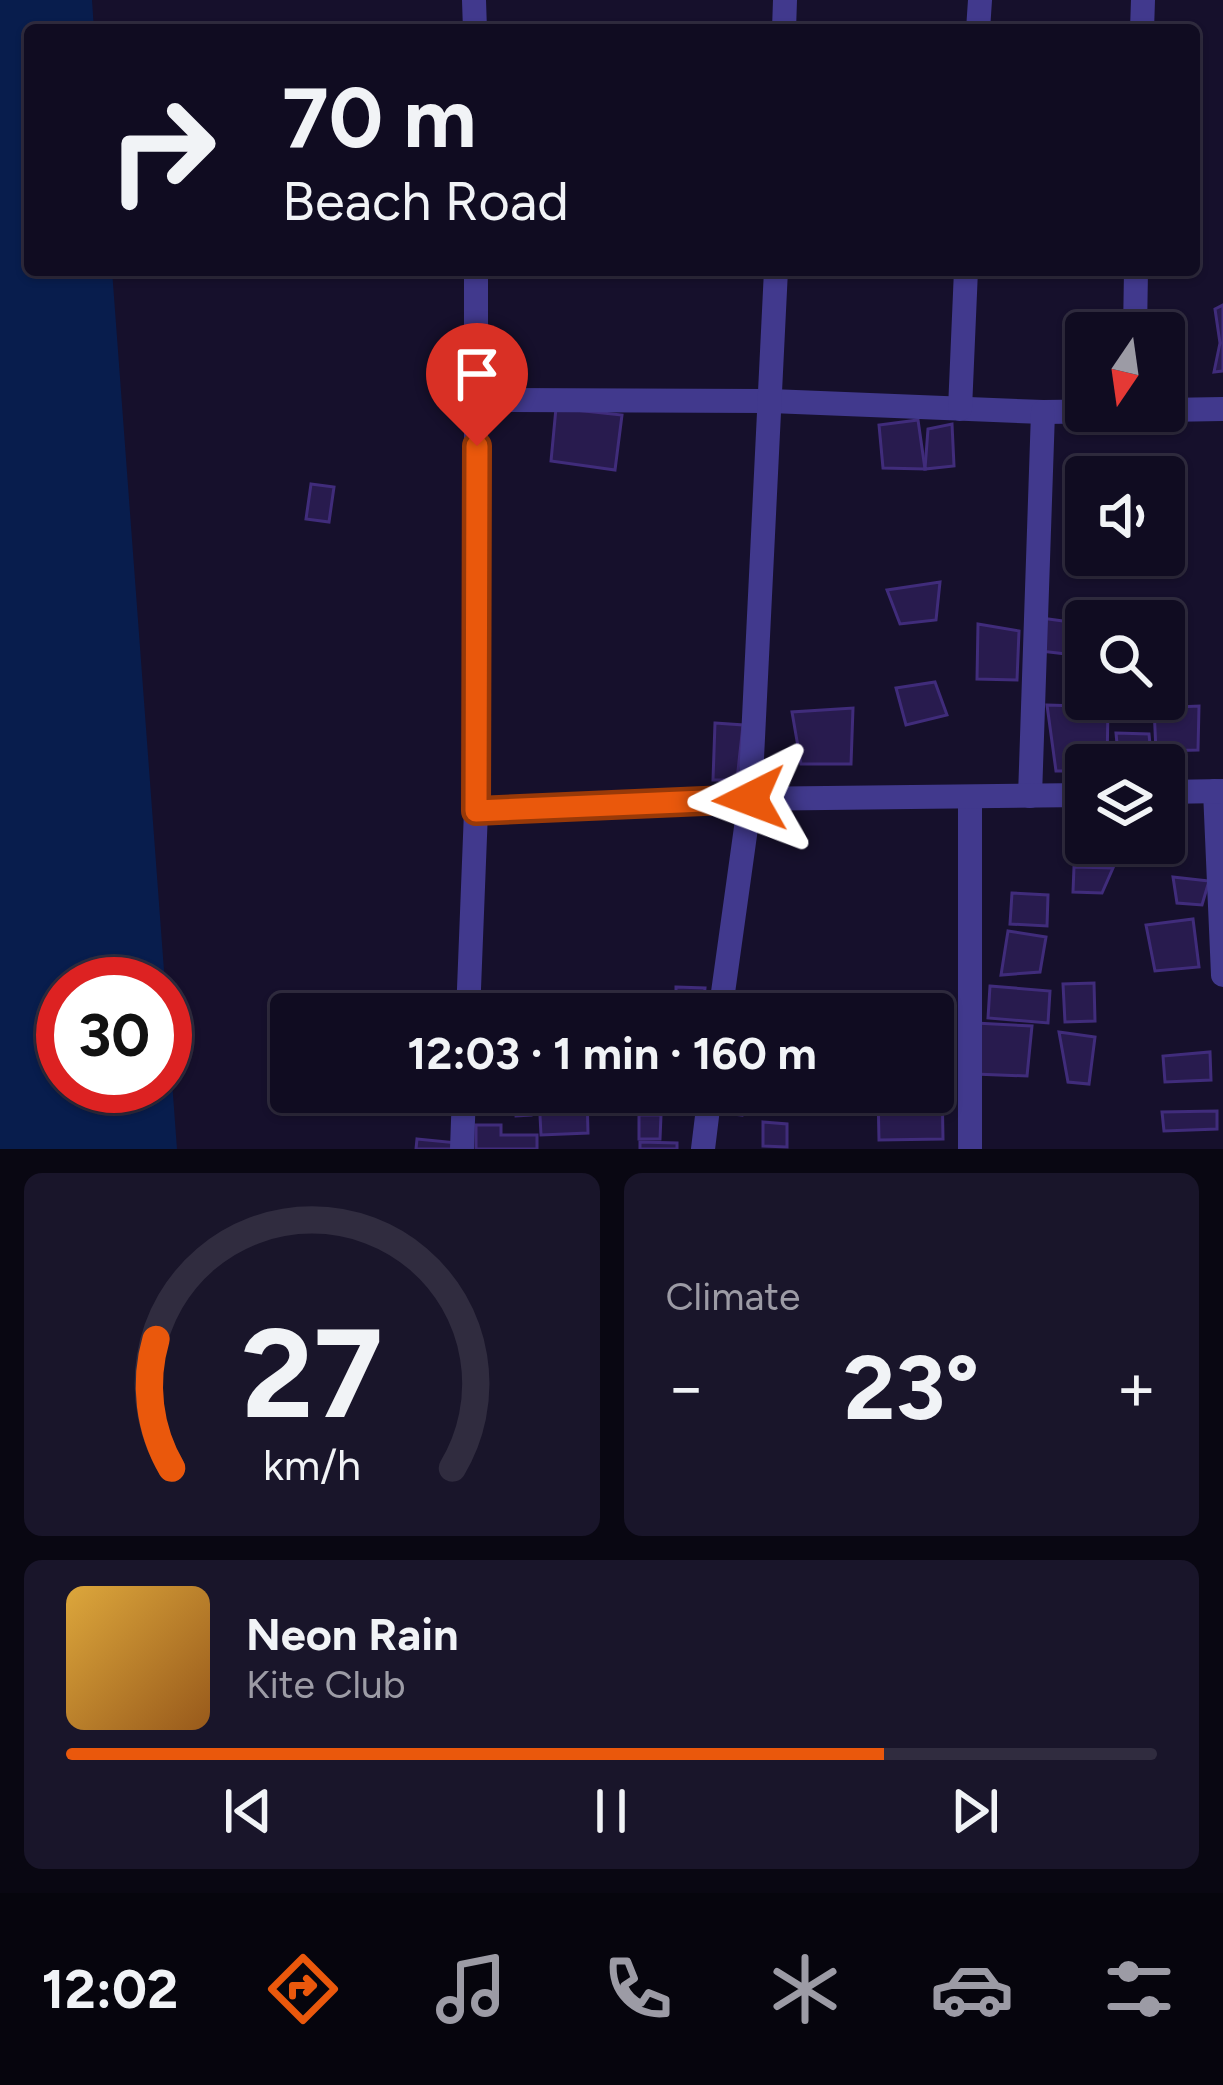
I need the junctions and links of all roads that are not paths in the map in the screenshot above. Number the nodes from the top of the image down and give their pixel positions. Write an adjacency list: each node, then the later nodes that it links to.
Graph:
1 (476, 276): 6 (street)
2 (776, 276): 7 (street)
3 (966, 276): 8 (street)
4 (1136, 276): 5 (street)
5 (1135, 312)
6 (477, 400): 7 (street); 19 (street)
7 (771, 401): 8 (street); 17 (street)
8 (960, 409): 11 (street)
9 (1185, 410): 10 (street)
10 (1223, 410)
11 (1042, 412): 12 (street); 16 (street)
12 (1065, 412)
13 (1219, 791): 14 (street); 20 (street)
14 (1185, 792)
15 (1065, 795): 16 (street)
16 (1030, 796): 18 (street)
17 (750, 799): 18 (street); 19 (street); 22 (street)
18 (970, 799): 27 (street)
19 (476, 811): 21 (street)
20 (1223, 975)
21 (469, 993)
22 (723, 993)
23 (463, 1113): 25 (street)
24 (707, 1113): 26 (street)
25 (462, 1149)
26 (703, 1149)
27 (970, 1149)

